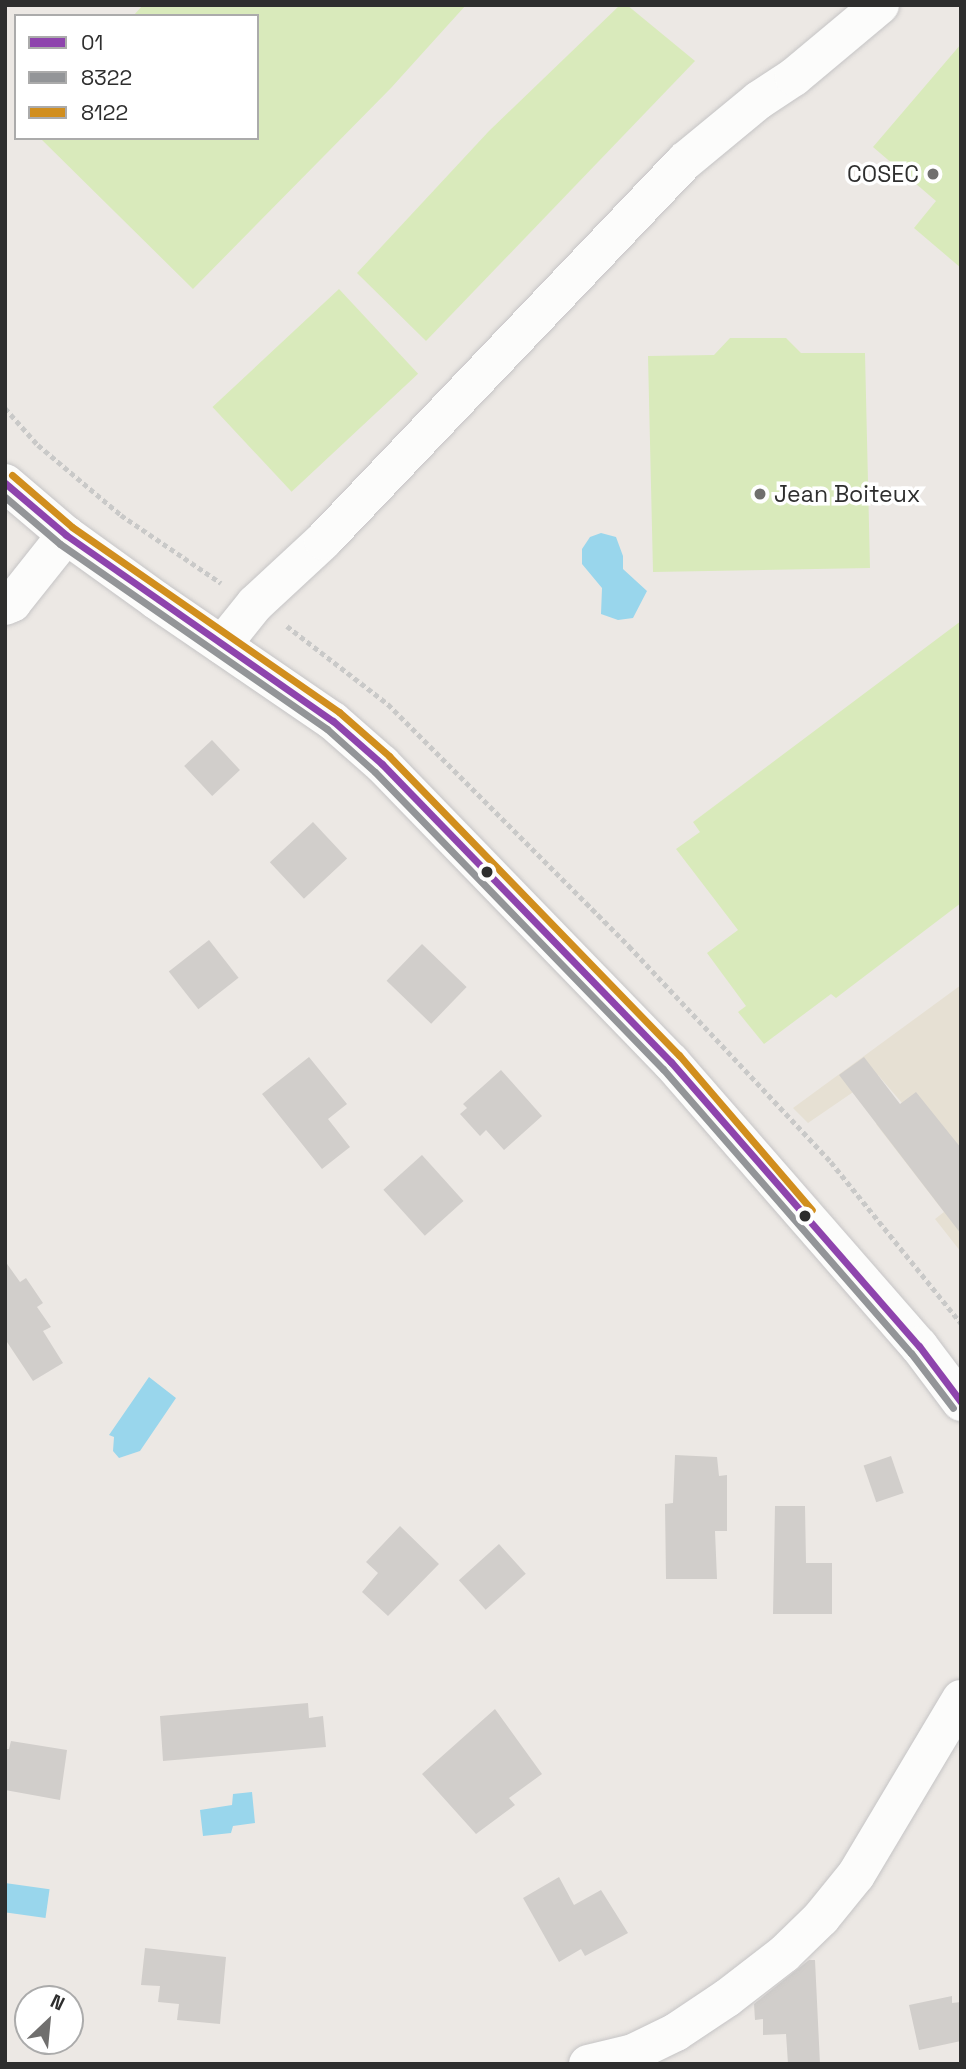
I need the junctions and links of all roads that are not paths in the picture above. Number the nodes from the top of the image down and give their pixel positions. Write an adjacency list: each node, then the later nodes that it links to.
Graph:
1 (880, 5): 5 (street)
2 (5, 483): 3 (street)
3 (66, 535): 4 (street); 5 (street)
4 (5, 606)
5 (222, 645): 6 (street)
6 (961, 1402)
7 (961, 1699): 8 (street)
8 (632, 2058): 9 (street)
9 (588, 2064)

